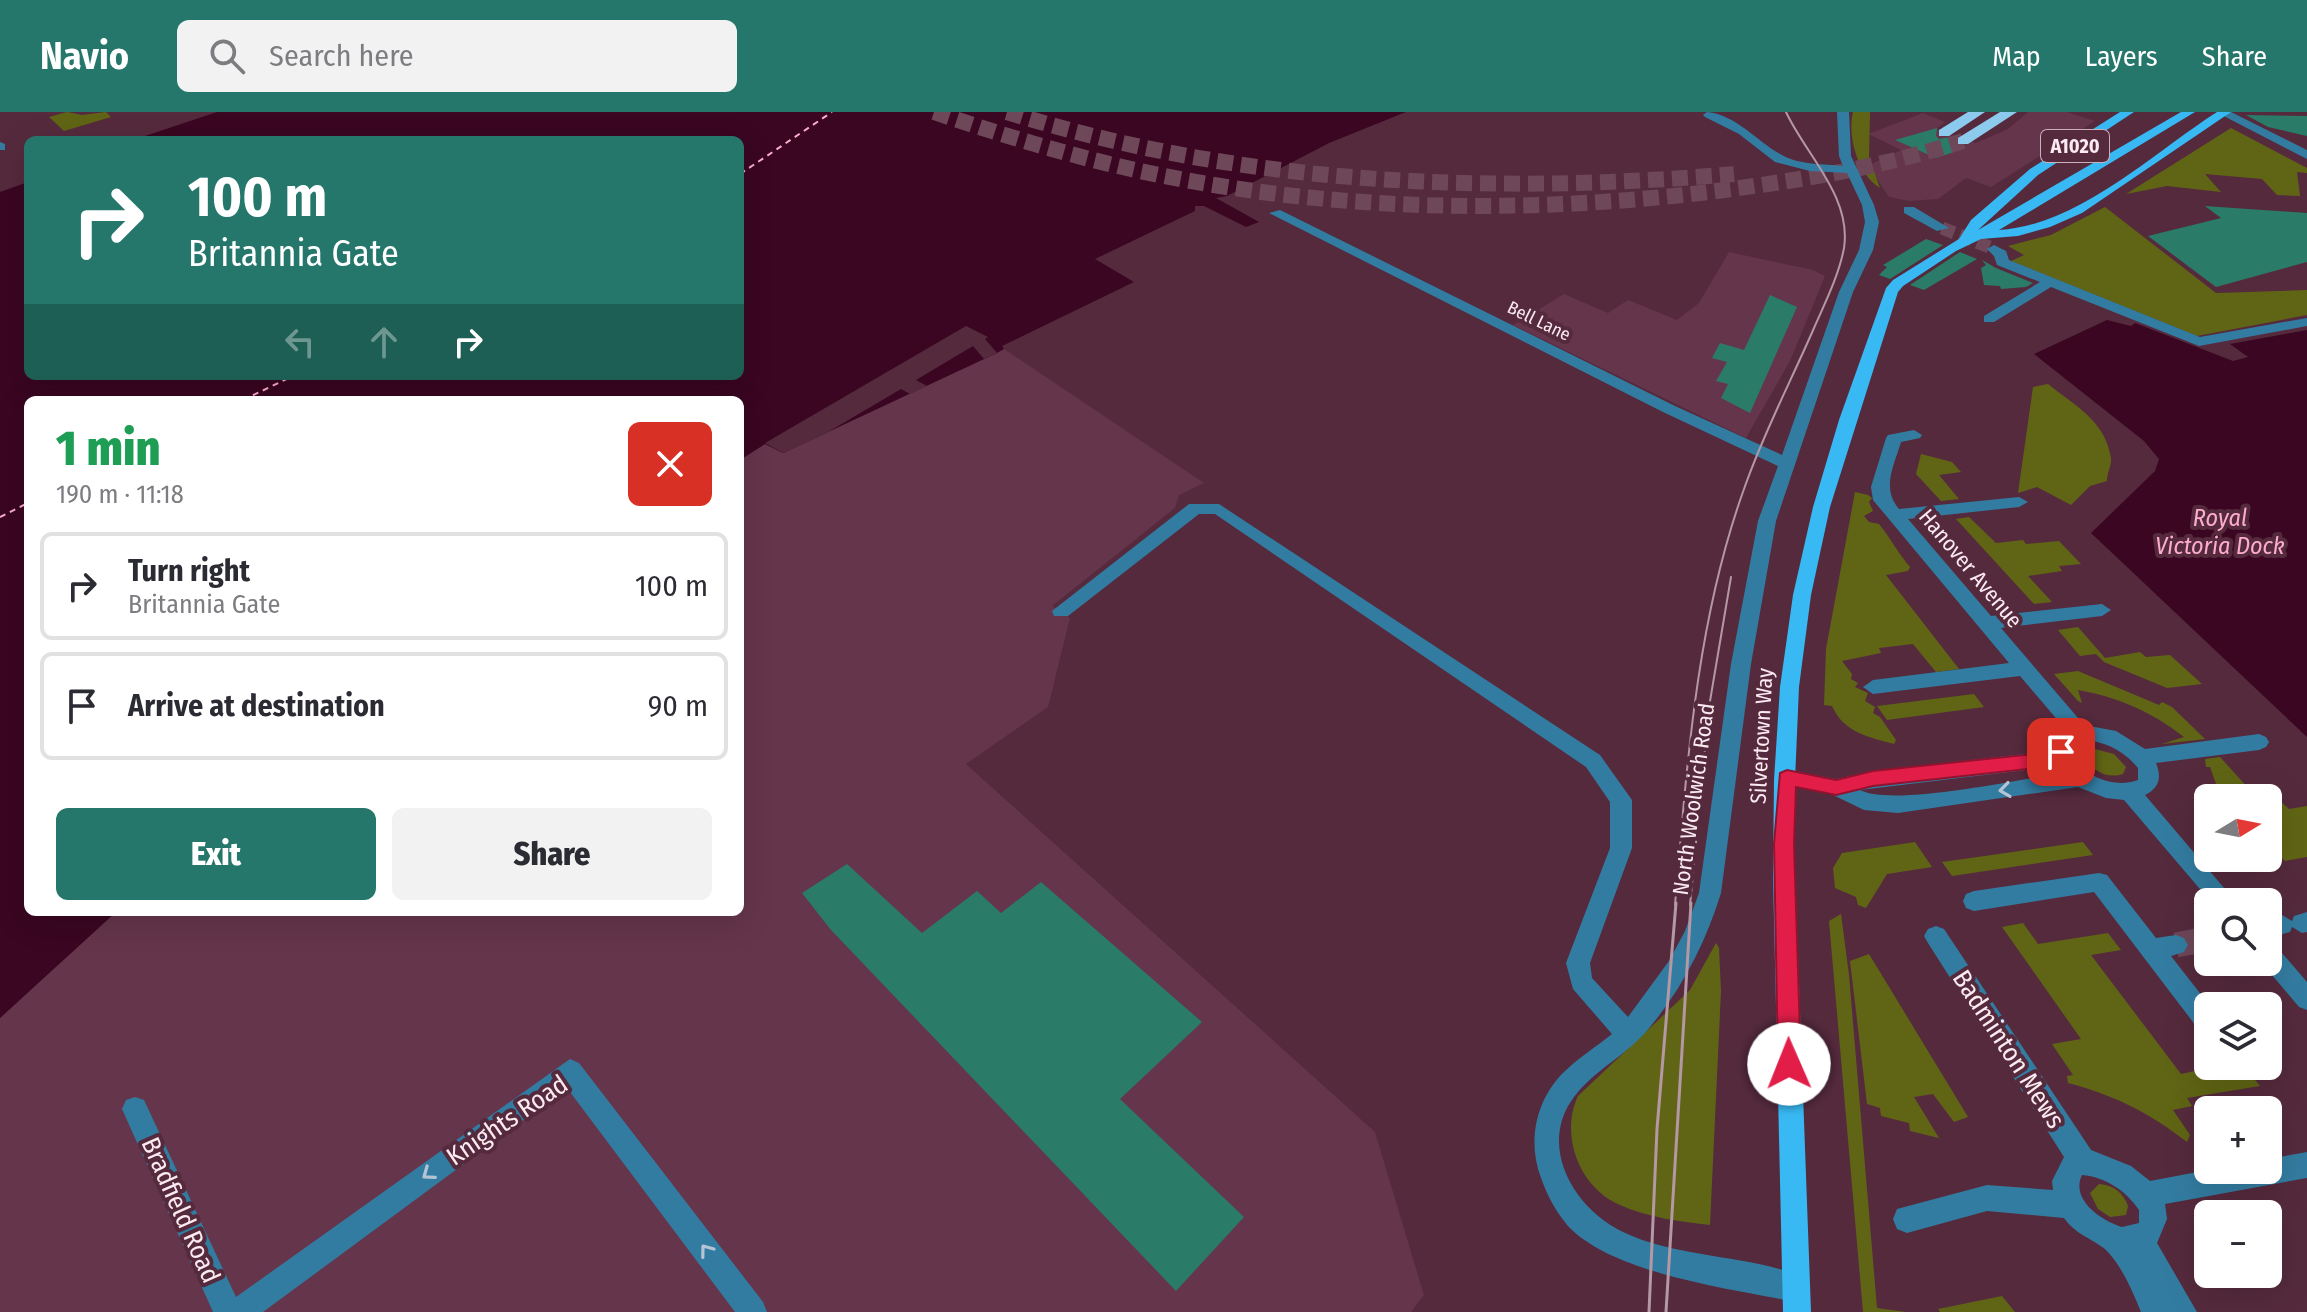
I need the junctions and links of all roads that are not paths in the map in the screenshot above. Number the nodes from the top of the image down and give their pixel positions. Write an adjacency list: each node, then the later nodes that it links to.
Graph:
1 (1843, 112): 11 (street, North Woolwich Road)
2 (1978, 112): 8 (highway)
3 (2010, 112): 9 (highway)
4 (2128, 112): 15 (main road, Silvertown Way / A1020)
5 (2189, 112): 15 (main road, Silvertown Way)
6 (2224, 112): 10 (street); 15 (main road, Silvertown Way / A1020)
7 (1709, 115): 11 (street)
8 (1944, 133)
9 (1963, 141)
10 (2307, 155)
11 (1851, 170): 21 (street, North Woolwich Road)
12 (1909, 210): 14 (street)
13 (1275, 213): 21 (street, Bell Lane)
14 (1942, 228)
15 (1979, 235): 33 (main road, Silvertown Way / A1020)
16 (1994, 249): 17 (street)
17 (2050, 282): 18 (street); 19 (street)
18 (1989, 319)
19 (2307, 322)
20 (1914, 435): 23 (street, Hanover Avenue)
21 (1786, 463): 45 (street, North Woolwich Road)
22 (2019, 502): 23 (street)
23 (1894, 515): 26 (street, Hanover Avenue)
24 (2102, 610): 26 (street)
25 (1061, 611): 45 (street)
26 (1986, 623): 27 (street, Hanover Avenue)
27 (2025, 668): 28 (street); 29 (street, Hanover Avenue)
28 (1873, 687)
29 (2079, 732): 31 (street); 32 (street)
30 (2259, 742): 31 (street)
31 (2142, 757): 36 (street)
32 (2063, 758): 34 (street); 35 (street)
33 (1787, 778): 35 (street); 53 (main road, Silvertown Way / A1020)
34 (2082, 778): 35 (street, one-way to 35); 36 (street)
35 (1836, 787)
36 (2131, 793): 37 (street)
37 (2213, 888)
38 (1974, 901): 41 (street)
39 (1936, 936): 47 (street, Badminton Mews)
40 (2176, 945): 41 (street)
41 (2152, 949): 44 (street)
42 (2282, 970): 43 (street)
43 (2307, 999)
44 (2194, 1004)
45 (1628, 1035): 53 (street, North Woolwich Road)
46 (135, 1109): 54 (street, Bradfield Road)
47 (2083, 1162): 49 (street); 50 (street)
48 (2307, 1165): 49 (street)
49 (2144, 1195): 52 (street)
50 (2071, 1205): 51 (street); 52 (street)
51 (1907, 1219)
52 (2128, 1239): 57 (street); 58 (street)
53 (1796, 1300)
54 (228, 1312)
55 (239, 1312): 56 (street, Knights Road, one-way to 55)
56 (753, 1312)
57 (2155, 1312)
58 (2183, 1312)

